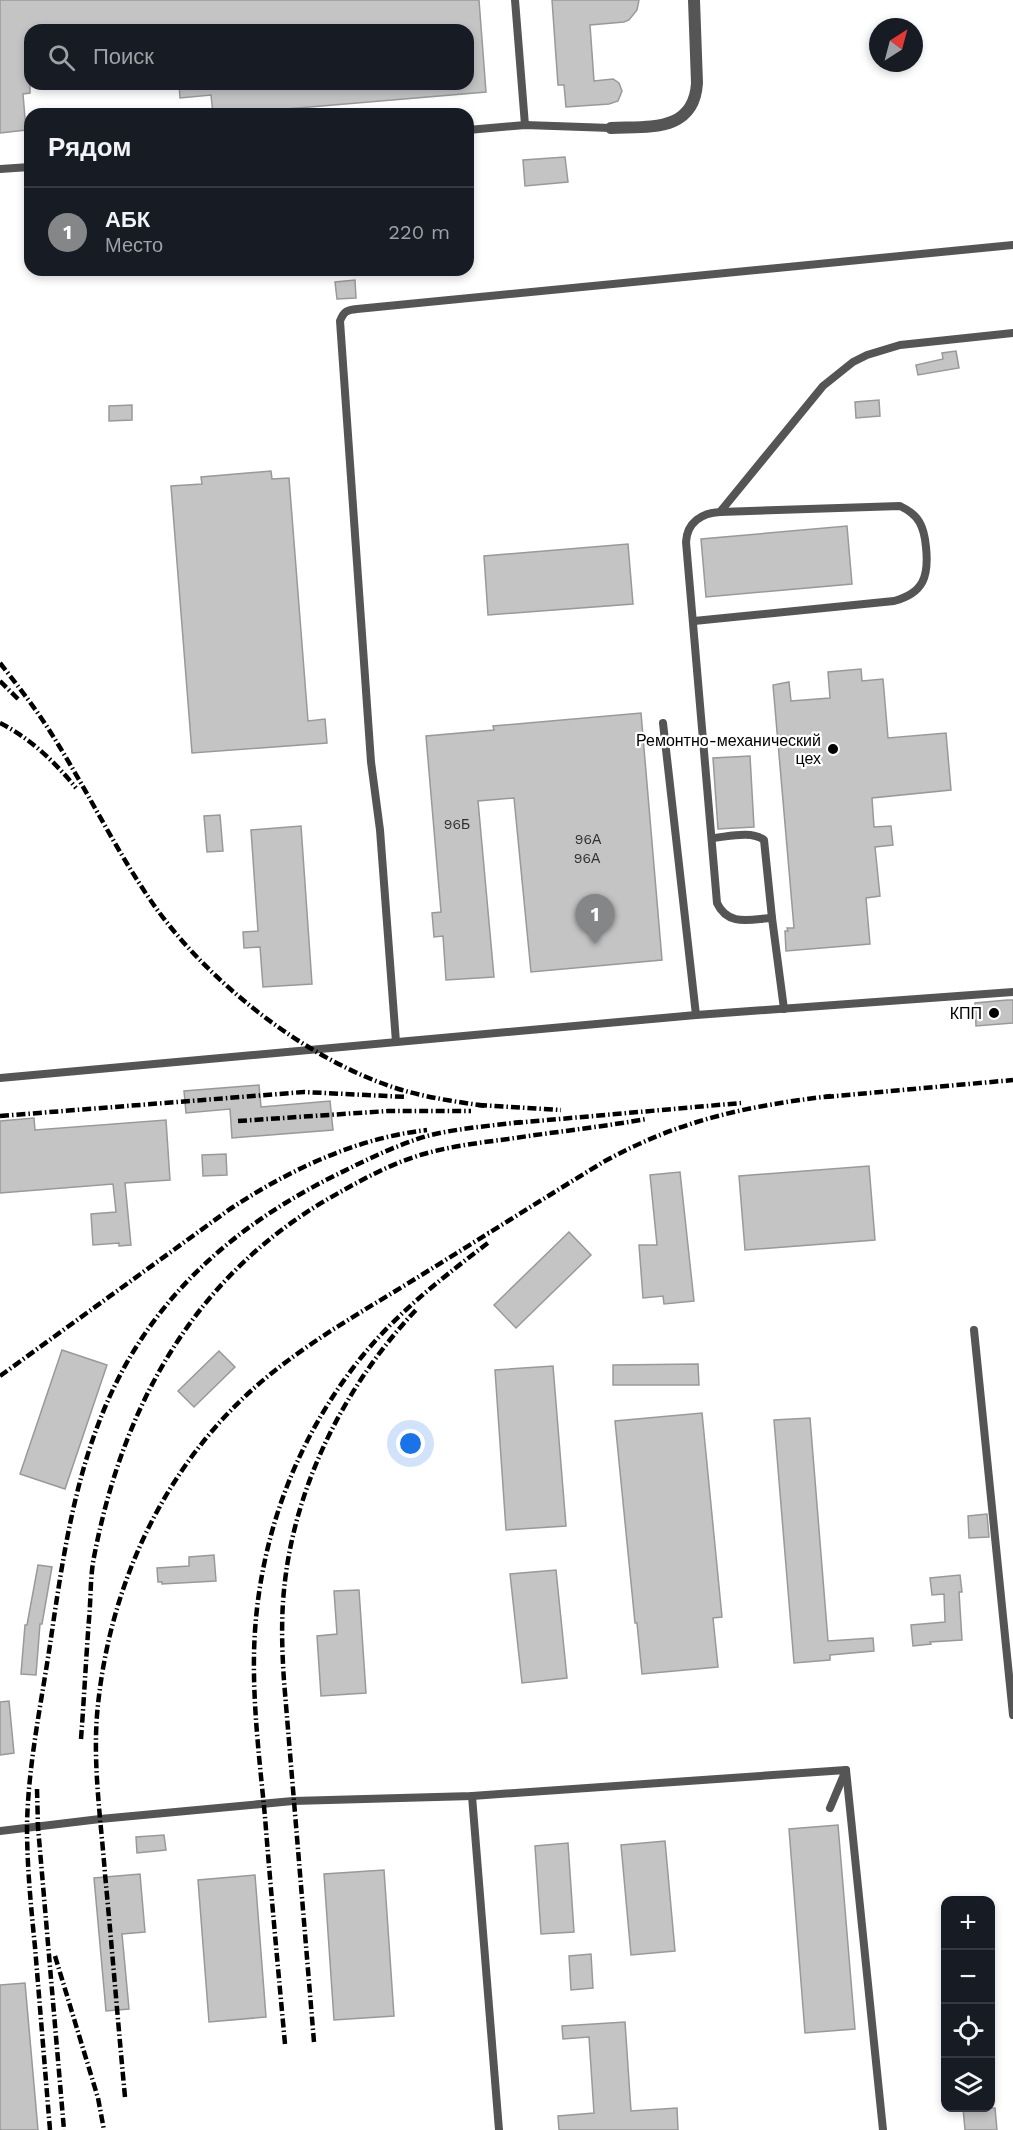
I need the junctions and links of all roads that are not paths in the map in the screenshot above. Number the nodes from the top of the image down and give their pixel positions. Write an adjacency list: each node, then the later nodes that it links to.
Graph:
1 (515, 0): 3 (lane)
2 (694, 0): 4 (street)
3 (525, 125): 4 (lane); 5 (lane)
4 (611, 128)
5 (474, 129)
6 (24, 167): 7 (lane)
7 (0, 169)
8 (1013, 245): 18 (lane)
9 (1013, 333): 10 (lane)
10 (720, 512): 11 (lane); 11 (lane)
11 (694, 621): 13 (lane)
12 (663, 723): 17 (lane)
13 (712, 838): 14 (lane); 14 (lane)
14 (772, 918): 16 (lane)
15 (1013, 992): 16 (lane)
16 (784, 1009): 17 (lane)
17 (696, 1015): 18 (lane)
18 (396, 1042): 19 (lane)
19 (0, 1078)
20 (974, 1330): 21 (lane)
21 (1013, 1715)
22 (846, 1770): 23 (lane); 24 (lane); 27 (lane)
23 (472, 1796): 25 (lane); 26 (lane)
24 (830, 1808)
25 (0, 1831)
26 (499, 2130)
27 (883, 2130)

